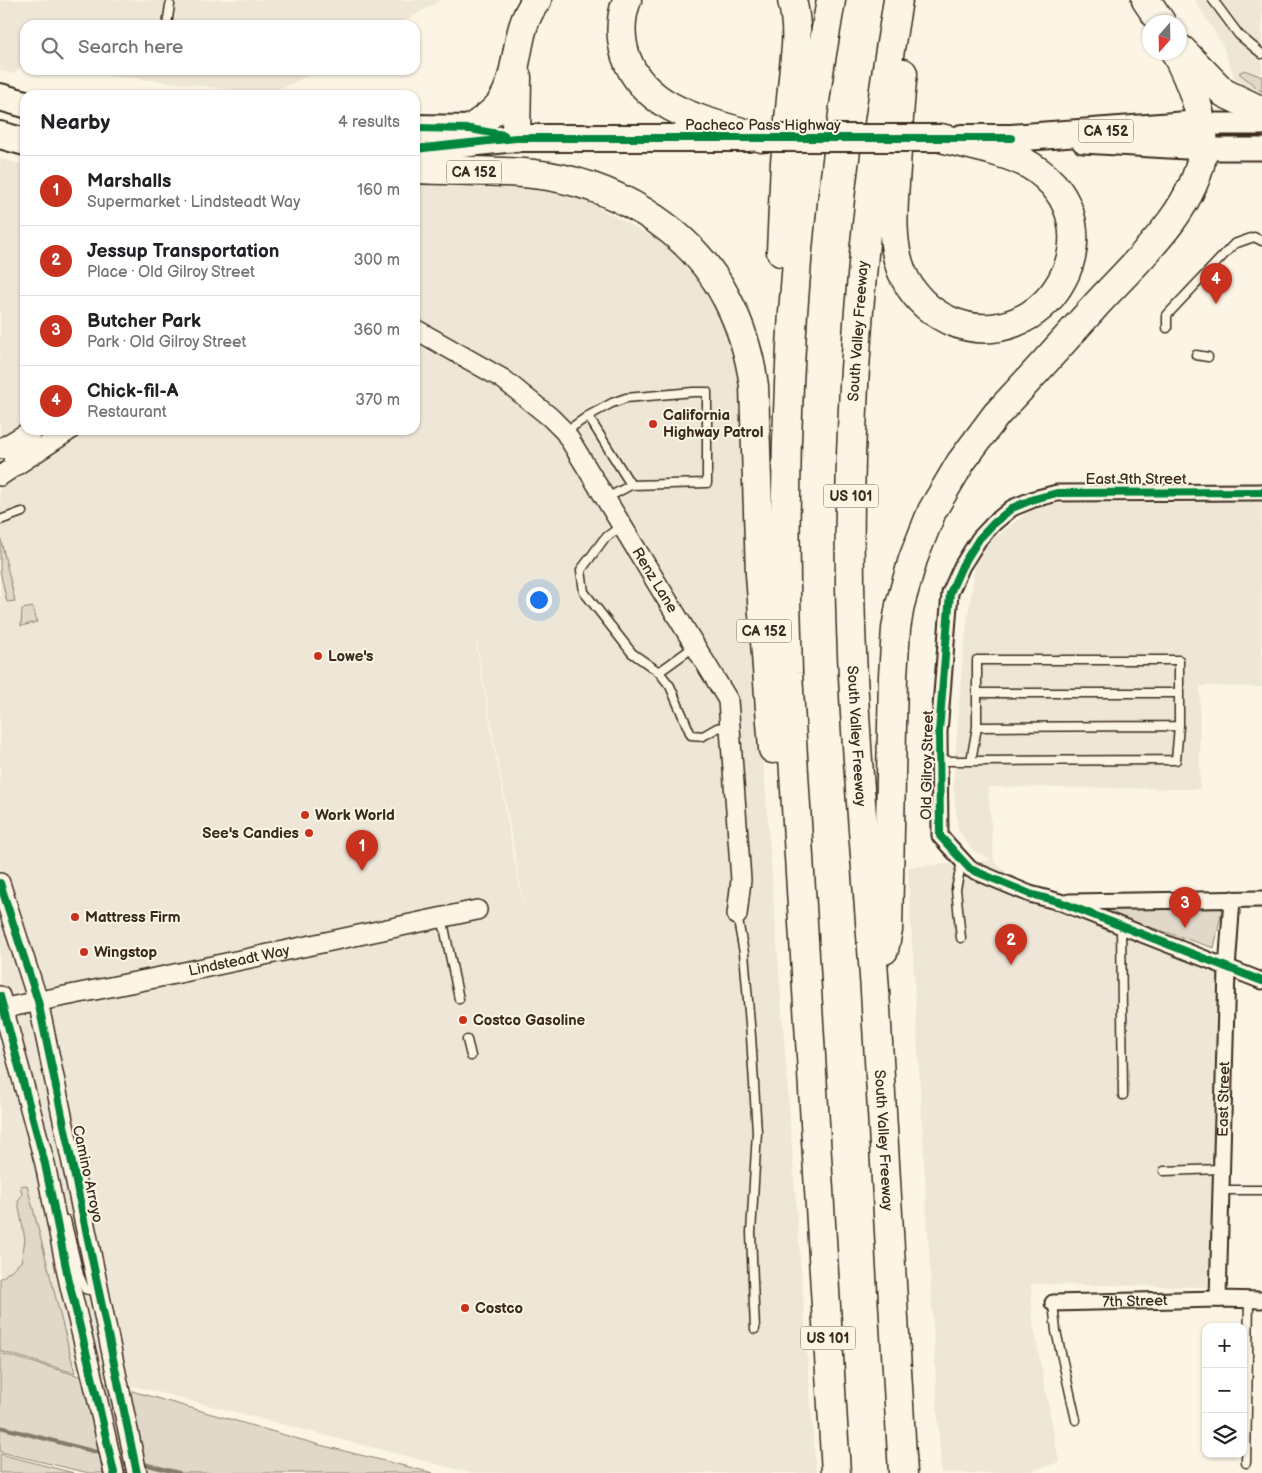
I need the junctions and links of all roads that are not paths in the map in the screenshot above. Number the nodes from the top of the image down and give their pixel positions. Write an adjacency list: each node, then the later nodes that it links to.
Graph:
1 (537, 0): 11 (highway)
2 (627, 0): 23 (highway)
3 (792, 0): 44 (highway)
4 (831, 0): 44 (highway, US 101)
5 (898, 0): 71 (highway, South Valley Freeway / US 101)
6 (911, 0): 24 (highway)
7 (1213, 0): 10 (lane)
8 (170, 5): 9 (lane)
9 (168, 20)
10 (1262, 54)
11 (517, 55): 19 (highway); 22 (highway)
12 (1187, 57): 16 (highway)
13 (1178, 60): 21 (highway)
14 (0, 97): 15 (highway)
15 (20, 103)
16 (1262, 112)
17 (1262, 124): 21 (main road)
18 (420, 128): 19 (highway, Pacheco Pass Highway / CA 152)
19 (470, 128): 22 (highway, Pacheco Pass Highway / CA 152)
20 (0, 135): 25 (highway)
21 (1202, 136): 24 (highway, Pacheco Pass Highway / CA 152); 27 (main road); 71 (highway)
22 (516, 138): 23 (highway, Pacheco Pass Highway / CA 152); 26 (highway, Pacheco Pass Highway)
23 (762, 138): 24 (highway, Pacheco Pass Highway / CA 152, bridge)
24 (941, 138)
25 (20, 141)
26 (420, 148)
27 (1262, 149)
28 (420, 169): 83 (highway, CA 152)
29 (1262, 241): 30 (lane)
30 (1167, 328)
31 (420, 332): 35 (street, Renz Lane)
32 (1196, 355): 33 (lane)
33 (1208, 357)
34 (588, 416): 35 (lane); 42 (lane); 42 (lane)
35 (565, 432): 45 (street, Renz Lane)
36 (24, 435): 39 (street)
37 (31, 435): 40 (street)
38 (62, 435): 41 (street)
39 (0, 449)
40 (0, 468)
41 (0, 476)
42 (631, 485): 45 (lane)
43 (1262, 492): 46 (street, East 9th Street)
44 (785, 496): 83 (highway, US 101)
45 (605, 499): 49 (street, Renz Lane)
46 (1012, 508): 57 (street, Old Gilroy Street)
47 (22, 512): 48 (lane)
48 (0, 520)
49 (622, 525): 50 (street, Renz Lane); 51 (lane)
50 (695, 646): 51 (lane); 54 (street, Renz Lane)
51 (660, 672): 54 (lane)
52 (977, 693): 53 (lane); 53 (lane); 56 (lane)
53 (1179, 693): 55 (lane)
54 (730, 725): 65 (street, Renz Lane)
55 (1179, 726): 56 (lane); 58 (lane)
56 (977, 727): 58 (lane)
57 (939, 761): 58 (lane); 59 (street, Old Gilroy Street)
58 (971, 761)
59 (962, 861): 63 (street, Old Gilroy Street); 68 (lane)
60 (0, 883): 73 (street, Camino Arroyo)
61 (1232, 899): 62 (street); 63 (street); 69 (street, East Street)
62 (1262, 899)
63 (1060, 902): 67 (street, Old Gilroy Street)
64 (477, 910): 66 (street, Lindsteadt Way)
65 (737, 915): 88 (lane)
66 (442, 917): 72 (lane); 73 (street, Lindsteadt Way)
67 (1121, 926): 69 (street, Old Gilroy Street); 77 (lane)
68 (961, 938)
69 (1227, 969): 70 (street, Old Gilroy Street); 78 (street, East Street)
70 (1262, 981)
71 (875, 993): 94 (highway, South Valley Freeway / US 101)
72 (459, 999)
73 (38, 1001): 74 (street, Lindsteadt Way); 84 (street, Camino Arroyo)
74 (1, 1004): 80 (street)
75 (467, 1040): 76 (lane)
76 (471, 1056)
77 (1123, 1095)
78 (1221, 1168): 79 (lane); 81 (street, East Street)
79 (1164, 1171)
80 (47, 1175): 84 (lane); 91 (street)
81 (1221, 1190): 82 (lane); 85 (street, East Street)
82 (1262, 1190)
83 (820, 1203): 93 (highway, US 101)
84 (98, 1293): 92 (street, Camino Arroyo)
85 (1218, 1299): 86 (street, 7th Street); 87 (street, 7th Street)
86 (1255, 1300): 90 (lane)
87 (1053, 1303): 89 (lane)
88 (755, 1329)
89 (1076, 1420)
90 (1246, 1463)
91 (114, 1473)
92 (137, 1473)
93 (836, 1473)
94 (903, 1473)

